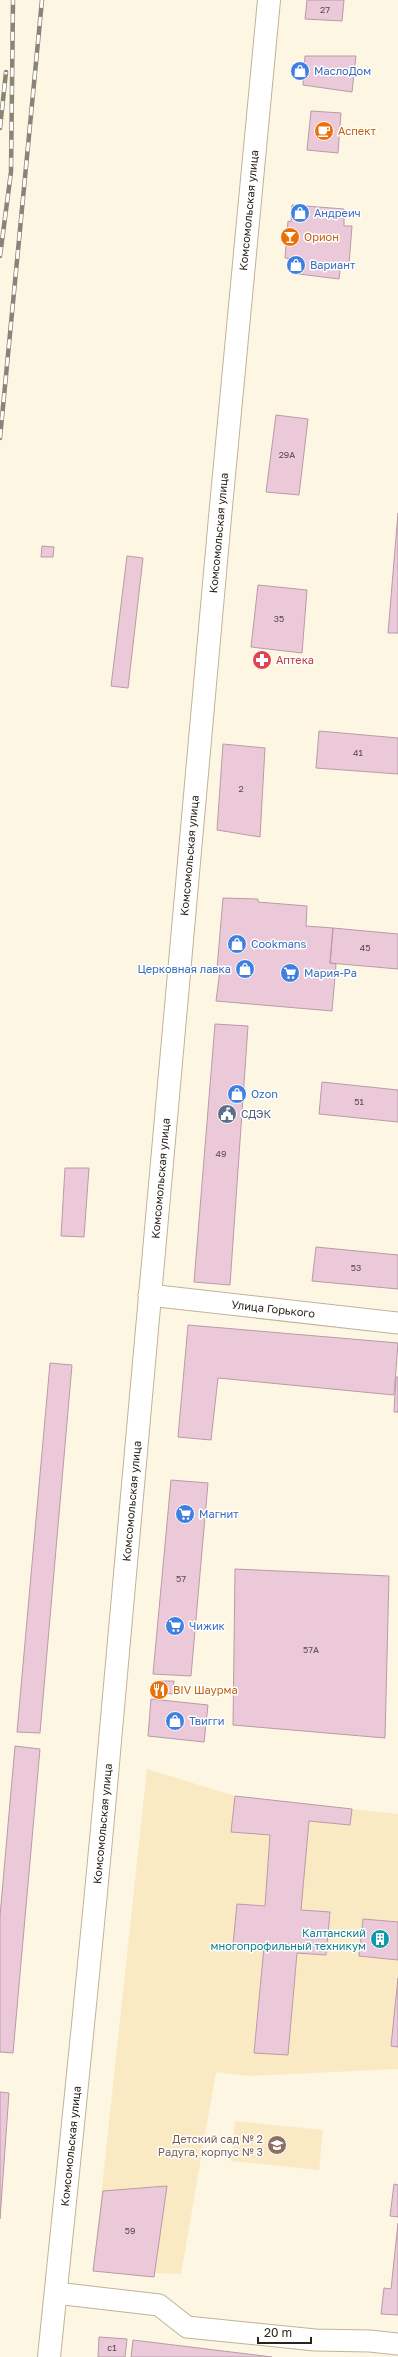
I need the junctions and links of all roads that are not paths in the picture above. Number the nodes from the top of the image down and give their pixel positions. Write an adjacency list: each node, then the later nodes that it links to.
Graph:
1 (269, 0): 2 (street, Комсомольская улица)
2 (149, 1295): 3 (street, Улица Горького); 4 (street, Комсомольская улица)
3 (398, 1323)
4 (56, 2293): 5 (street); 6 (street, Комсомольская улица)
5 (398, 2344)
6 (49, 2357)

